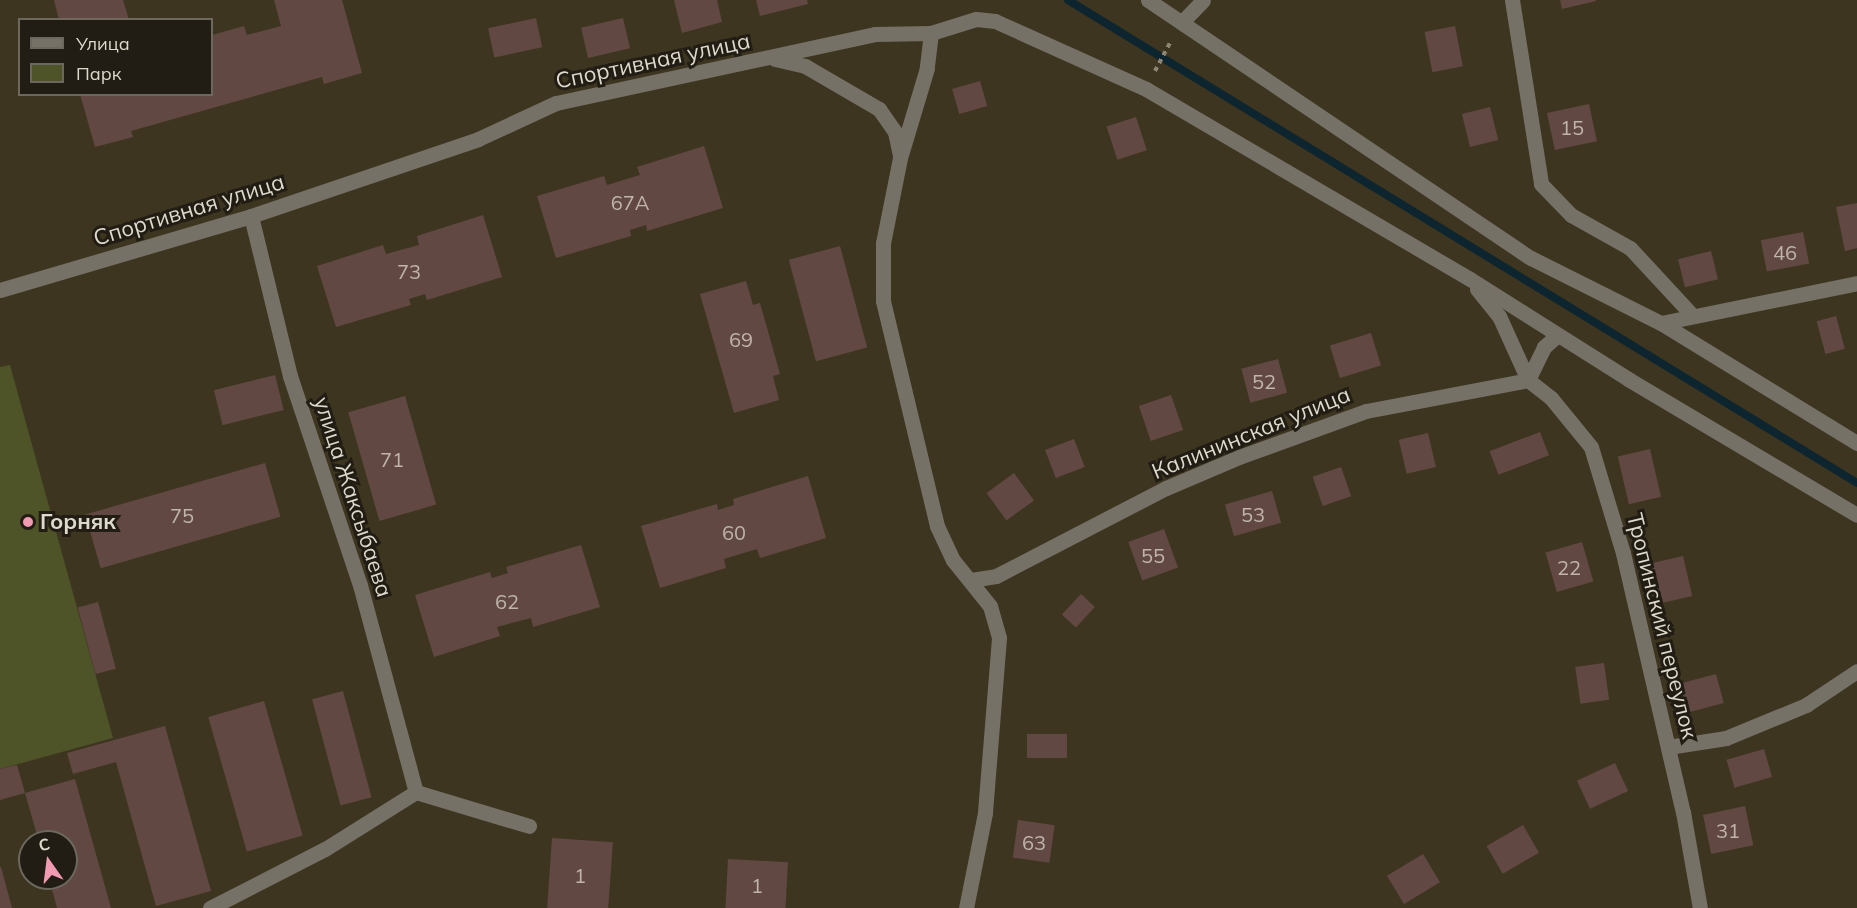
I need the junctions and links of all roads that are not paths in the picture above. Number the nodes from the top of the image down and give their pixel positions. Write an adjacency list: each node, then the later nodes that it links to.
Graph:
1 (1148, 0): 4 (street)
2 (1203, 0): 4 (street)
3 (1512, 0): 12 (street)
4 (1182, 22): 13 (street)
5 (931, 33): 6 (street, Спортивная улица); 7 (street); 9 (street, Спортивная улица)
6 (773, 58): 7 (street); 8 (street, Спортивная улица)
7 (900, 158): 18 (street)
8 (251, 216): 11 (street, Спортивная улица); 21 (street, улица Жаксыбаева)
9 (1470, 279): 14 (street, Спортивная улица); 15 (street)
10 (1857, 283): 12 (street)
11 (0, 290)
12 (1692, 315): 13 (street)
13 (1661, 323): 16 (street)
14 (1558, 335): 15 (street); 17 (street, Спортивная улица)
15 (1528, 380): 18 (street, Калининская улица); 20 (street, Тропинский переулок)
16 (1857, 443)
17 (1857, 515)
18 (971, 580): 24 (street)
19 (1857, 671): 20 (street)
20 (1668, 747): 25 (street, Тропинский переулок)
21 (416, 792): 22 (street); 23 (street)
22 (529, 826)
23 (210, 908)
24 (966, 908)
25 (1700, 908)

